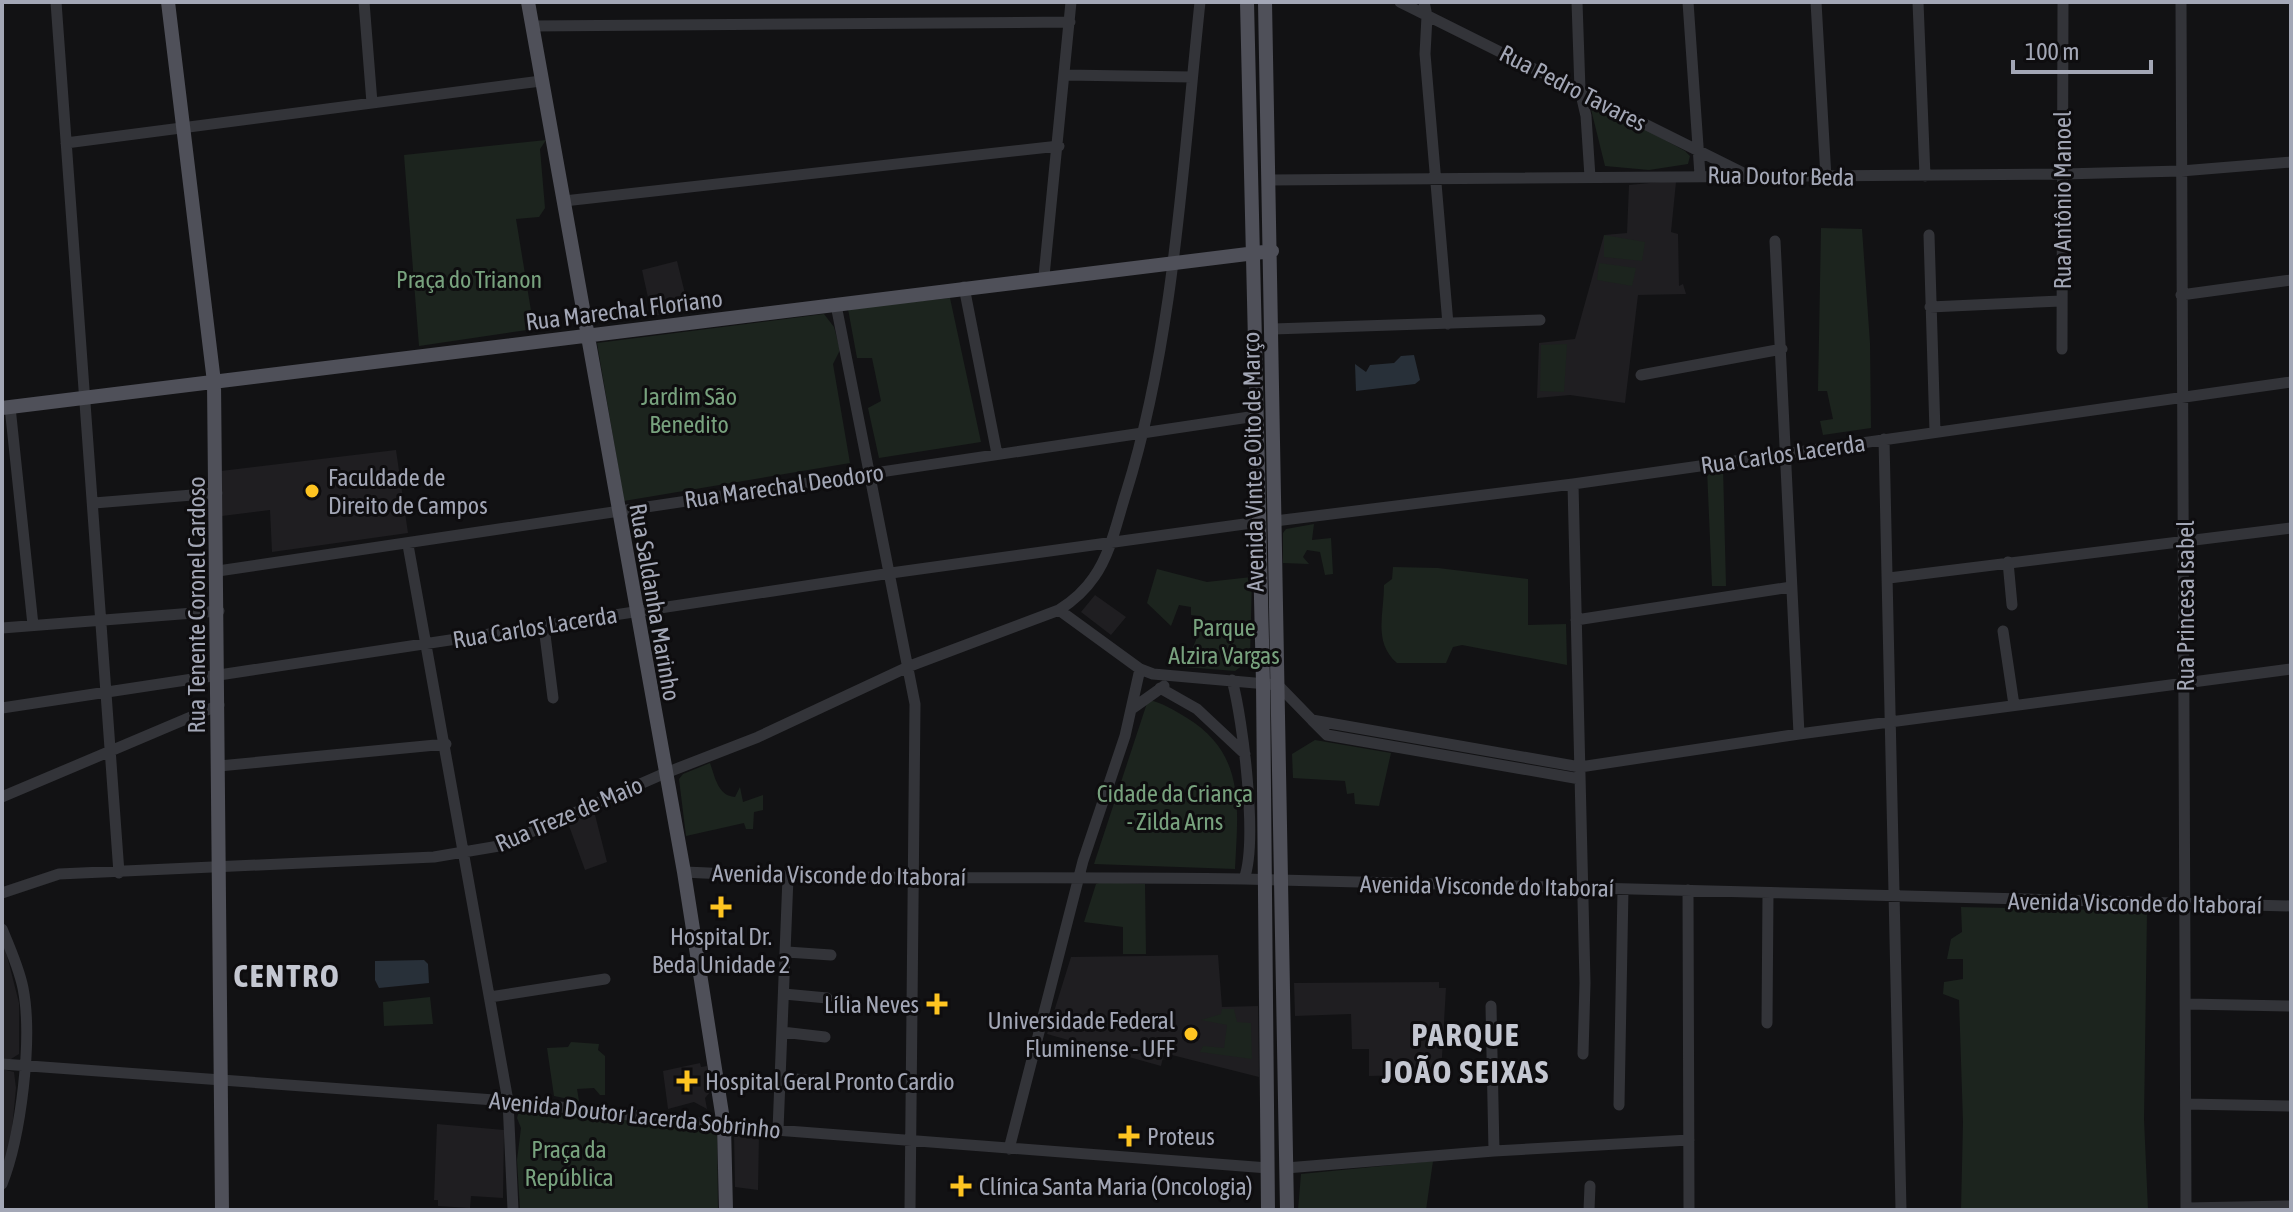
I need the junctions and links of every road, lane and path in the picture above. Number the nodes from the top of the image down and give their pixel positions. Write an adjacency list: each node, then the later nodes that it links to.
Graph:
1 (56, 2): 28 (street)
2 (168, 2): 27 (main road, Rua Tenente Coronel Cardoso)
3 (364, 2): 25 (street)
4 (528, 2): 19 (main road, Rua Saldanha Marinho)
5 (1071, 2): 18 (street)
6 (1200, 2): 21 (street)
7 (1247, 2): 45 (main road, Avenida Vinte e Oito de Março)
8 (1265, 2): 40 (main road, Avenida Vinte e Oito de Março)
9 (1400, 2): 17 (street, Rua Pedro Tavares)
10 (1424, 2): 17 (street)
11 (1577, 2): 23 (street)
12 (1688, 2): 30 (street)
13 (1816, 2): 39 (street)
14 (1918, 2): 36 (street)
15 (2063, 2): 33 (street, Rua Antônio Manoel)
16 (2181, 2): 32 (street, Rua Princesa Isabel)
17 (1427, 16): 23 (street, Rua Pedro Tavares); 38 (street)
18 (1070, 22): 19 (street); 20 (street)
19 (532, 26): 22 (main road, Rua Saldanha Marinho)
20 (1065, 75): 21 (street); 29 (street)
21 (1192, 77): 46 (street)
22 (541, 81): 25 (street); 41 (main road, Rua Saldanha Marinho)
23 (1580, 90): 24 (street, Rua Pedro Tavares); 26 (street)
24 (1598, 99): 26 (street); 30 (street, Rua Pedro Tavares)
25 (372, 103): 27 (street)
26 (1586, 116): 37 (street)
27 (183, 127): 28 (street); 61 (main road, Rua Tenente Coronel Cardoso)
28 (66, 143): 63 (street)
29 (1059, 146): 41 (street); 47 (street)
30 (1699, 152): 34 (street); 35 (street, Rua Pedro Tavares)
31 (2291, 162): 32 (street, Rua Doutor Beda)
32 (2181, 171): 33 (street, Rua Doutor Beda); 50 (street, Rua Princesa Isabel)
33 (2063, 174): 36 (street, Rua Doutor Beda); 51 (street, Rua Antônio Manoel)
34 (1700, 175): 35 (street, Rua Doutor Beda); 37 (street, Rua Doutor Beda)
35 (1746, 175): 39 (street, Rua Doutor Beda)
36 (1925, 176): 39 (street, Rua Doutor Beda)
37 (1590, 177): 38 (street, Rua Doutor Beda)
38 (1435, 178): 40 (street, Rua Doutor Beda); 55 (street)
39 (1826, 178)
40 (1270, 180): 44 (main road, Avenida Vinte e Oito de Março)
41 (564, 201): 57 (main road, Rua Saldanha Marinho)
42 (1929, 235): 53 (street)
43 (1775, 241): 58 (street)
44 (1272, 251): 45 (main road, Rua Marechal Floriano); 56 (main road, Avenida Vinte e Oito de Março)
45 (1251, 252): 46 (main road, Rua Marechal Floriano); 66 (main road, Avenida Vinte e Oito de Março)
46 (1171, 261): 47 (main road, Rua Marechal Floriano); 67 (street)
47 (1044, 276): 49 (main road, Rua Marechal Floriano)
48 (2291, 280): 50 (street)
49 (964, 287): 52 (main road, Rua Marechal Floriano); 71 (street)
50 (2181, 295): 64 (street, Rua Princesa Isabel)
51 (2061, 301): 53 (street); 59 (street, Rua Antônio Manoel)
52 (836, 305): 57 (main road, Rua Marechal Floriano); 72 (street)
53 (1930, 307): 68 (street)
54 (1540, 320): 55 (street)
55 (1448, 324): 56 (street)
56 (1273, 329): 77 (main road, Avenida Vinte e Oito de Março)
57 (589, 337): 61 (main road, Rua Marechal Floriano); 76 (main road, Rua Saldanha Marinho)
58 (1782, 349): 60 (street); 70 (street)
59 (2062, 349)
60 (1641, 375)
61 (214, 382): 63 (main road, Rua Marechal Floriano); 74 (main road, Rua Tenente Coronel Cardoso)
62 (2291, 382): 64 (street, Rua Carlos Lacerda)
63 (85, 397): 65 (main road, Rua Marechal Floriano); 75 (street)
64 (2182, 397): 68 (street, Rua Carlos Lacerda); 80 (street, Rua Princesa Isabel)
65 (6, 407): 94 (street)
66 (1256, 416): 67 (street, Rua Marechal Deodoro); 78 (main road, Avenida Vinte e Oito de Março)
67 (1145, 432): 71 (street, Rua Marechal Deodoro); 82 (street)
68 (1935, 432): 69 (street, Rua Carlos Lacerda)
69 (1884, 439): 70 (street, Rua Carlos Lacerda); 86 (street)
70 (1784, 453): 73 (street, Rua Carlos Lacerda); 87 (street)
71 (997, 454): 72 (street, Rua Marechal Deodoro)
72 (869, 473): 76 (street, Rua Marechal Deodoro); 85 (street)
73 (1573, 484): 77 (street, Rua Carlos Lacerda); 93 (street)
74 (217, 493): 75 (street); 84 (main road, Rua Tenente Coronel Cardoso)
75 (94, 503): 92 (street)
76 (617, 511): 81 (street, Rua Marechal Deodoro); 91 (main road, Rua Saldanha Marinho)
77 (1275, 521): 106 (main road, Avenida Vinte e Oito de Março)
78 (1259, 522): 82 (street, Rua Carlos Lacerda); 106 (main road, Avenida Vinte e Oito de Março)
79 (2291, 528): 80 (street)
80 (2186, 540): 83 (street); 105 (street, Rua Princesa Isabel)
81 (408, 545): 84 (street, Rua Marechal Deodoro); 98 (street)
82 (1110, 545): 85 (street, Rua Carlos Lacerda); 89 (street)
83 (2008, 562): 86 (street); 88 (street)
84 (218, 571): 90 (main road, Rua Tenente Coronel Cardoso)
85 (891, 573): 91 (street, Rua Carlos Lacerda); 99 (street)
86 (1889, 578): 114 (street)
87 (1791, 587): 93 (street); 115 (street)
88 (2012, 605)
89 (1059, 610): 99 (street, Rua Treze de Maio); 100 (street)
90 (219, 611): 92 (street); 102 (main road, Rua Tenente Coronel Cardoso)
91 (634, 612): 95 (street, Rua Carlos Lacerda); 121 (main road, Rua Saldanha Marinho)
92 (99, 619): 94 (street); 108 (street)
93 (1576, 620): 120 (street)
94 (33, 625): 96 (street)
95 (544, 627): 98 (street, Rua Carlos Lacerda); 109 (street)
96 (2, 628)
97 (2003, 631): 111 (street)
98 (426, 644): 102 (street, Rua Carlos Lacerda); 116 (street)
99 (910, 666): 121 (street, Rua Treze de Maio); 129 (street)
100 (1140, 669): 103 (street); 113 (street)
101 (2291, 669): 105 (street)
102 (218, 674): 108 (street, Rua Carlos Lacerda); 110 (main road, Rua Tenente Coronel Cardoso)
103 (1187, 678): 104 (street); 107 (street)
104 (1232, 680): 106 (street); 118 (street)
105 (2184, 683): 111 (street); 139 (street, Rua Princesa Isabel)
106 (1271, 684): 120 (street); 131 (main road, Avenida Vinte e Oito de Março); 132 (main road, Avenida Vinte e Oito de Março)
107 (1160, 688): 113 (street); 118 (street)
108 (103, 693): 112 (street, Rua Carlos Lacerda); 117 (street)
109 (553, 698)
110 (219, 705): 117 (street); 119 (main road, Rua Tenente Coronel Cardoso)
111 (2014, 705): 114 (street)
112 (2, 708)
113 (1132, 709): 127 (street)
114 (1892, 722): 115 (street); 138 (street)
115 (1799, 734): 120 (street)
116 (446, 744): 119 (street); 123 (street)
117 (108, 752): 122 (street); 126 (street)
118 (1245, 755): 130 (street)
119 (219, 766): 124 (main road, Rua Tenente Coronel Cardoso)
120 (1580, 773): 133 (street)
121 (663, 774): 123 (street, Rua Treze de Maio); 125 (main road, Rua Saldanha Marinho)
122 (2, 797)
123 (465, 854): 124 (street, Rua Treze de Maio); 146 (street)
124 (220, 868): 126 (street, Rua Treze de Maio); 158 (main road, Rua Tenente Coronel Cardoso)
125 (684, 872): 128 (street, Avenida Visconde do Itaboraí); 164 (main road, Rua Saldanha Marinho)
126 (119, 873): 136 (street, Rua Treze de Maio)
127 (1080, 876): 129 (street, Avenida Visconde do Itaboraí); 130 (street, Avenida Visconde do Itaboraí); 168 (street)
128 (788, 877): 129 (street, Avenida Visconde do Itaboraí); 142 (street)
129 (916, 879): 167 (street)
130 (1244, 879): 131 (street, Avenida Visconde do Itaboraí)
131 (1265, 880): 132 (street, Avenida Visconde do Itaboraí); 170 (main road, Avenida Vinte e Oito de Março)
132 (1282, 881): 133 (street, Avenida Visconde do Itaboraí); 171 (main road, Avenida Vinte e Oito de Março)
133 (1580, 888): 134 (street, Avenida Visconde do Itaboraí); 154 (street)
134 (1623, 889): 135 (street, Avenida Visconde do Itaboraí); 162 (street)
135 (1688, 890): 137 (street, Avenida Visconde do Itaboraí); 166 (street)
136 (2, 893)
137 (1768, 893): 138 (street, Avenida Visconde do Itaboraí); 151 (street)
138 (1897, 897): 139 (street, Avenida Visconde do Itaboraí); 184 (street)
139 (2187, 905): 140 (street, Avenida Visconde do Itaboraí); 148 (street, Rua Princesa Isabel)
140 (2291, 906)
141 (2, 929): 156 (street)
142 (787, 952): 143 (street); 145 (street)
143 (831, 955)
144 (605, 979): 146 (street)
145 (784, 994): 147 (street); 152 (street)
146 (490, 997): 160 (street)
147 (827, 998)
148 (2187, 1004): 150 (street); 161 (street, Rua Princesa Isabel)
149 (1491, 1006): 169 (street)
150 (2291, 1006)
151 (1767, 1023)
152 (782, 1032): 153 (street); 157 (street)
153 (825, 1037)
154 (1583, 1054)
155 (2, 1064): 156 (street, Avenida Doutor Lacerda Sobrinho)
156 (24, 1066): 158 (street, Avenida Doutor Lacerda Sobrinho); 172 (street)
157 (779, 1077): 159 (street); 165 (street)
158 (220, 1079): 160 (street, Avenida Doutor Lacerda Sobrinho); 176 (main road, Rua Tenente Coronel Cardoso)
159 (822, 1082)
160 (508, 1101): 164 (street, Avenida Doutor Lacerda Sobrinho); 177 (street)
161 (2186, 1104): 163 (street); 175 (street, Rua Princesa Isabel)
162 (1619, 1105)
163 (2291, 1106)
164 (724, 1126): 165 (street, Avenida Doutor Lacerda Sobrinho); 178 (main road, Rua Saldanha Marinho)
165 (778, 1130): 167 (street, Avenida Doutor Lacerda Sobrinho)
166 (1689, 1140): 169 (street); 183 (street)
167 (913, 1143): 168 (street, Avenida Doutor Lacerda Sobrinho); 179 (street)
168 (1009, 1149): 170 (street, Avenida Doutor Lacerda Sobrinho)
169 (1494, 1151): 171 (street)
170 (1268, 1168): 180 (main road, Avenida Vinte e Oito de Março)
171 (1286, 1168): 181 (main road, Avenida Vinte e Oito de Março)
172 (2, 1184)
173 (1590, 1186): 182 (street)
174 (2291, 1206): 175 (street)
175 (2186, 1209)
176 (222, 1210)
177 (513, 1210)
178 (726, 1210)
179 (910, 1210)
180 (1268, 1210)
181 (1287, 1210)
182 (1589, 1210)
183 (1689, 1210)
184 (1901, 1210)

